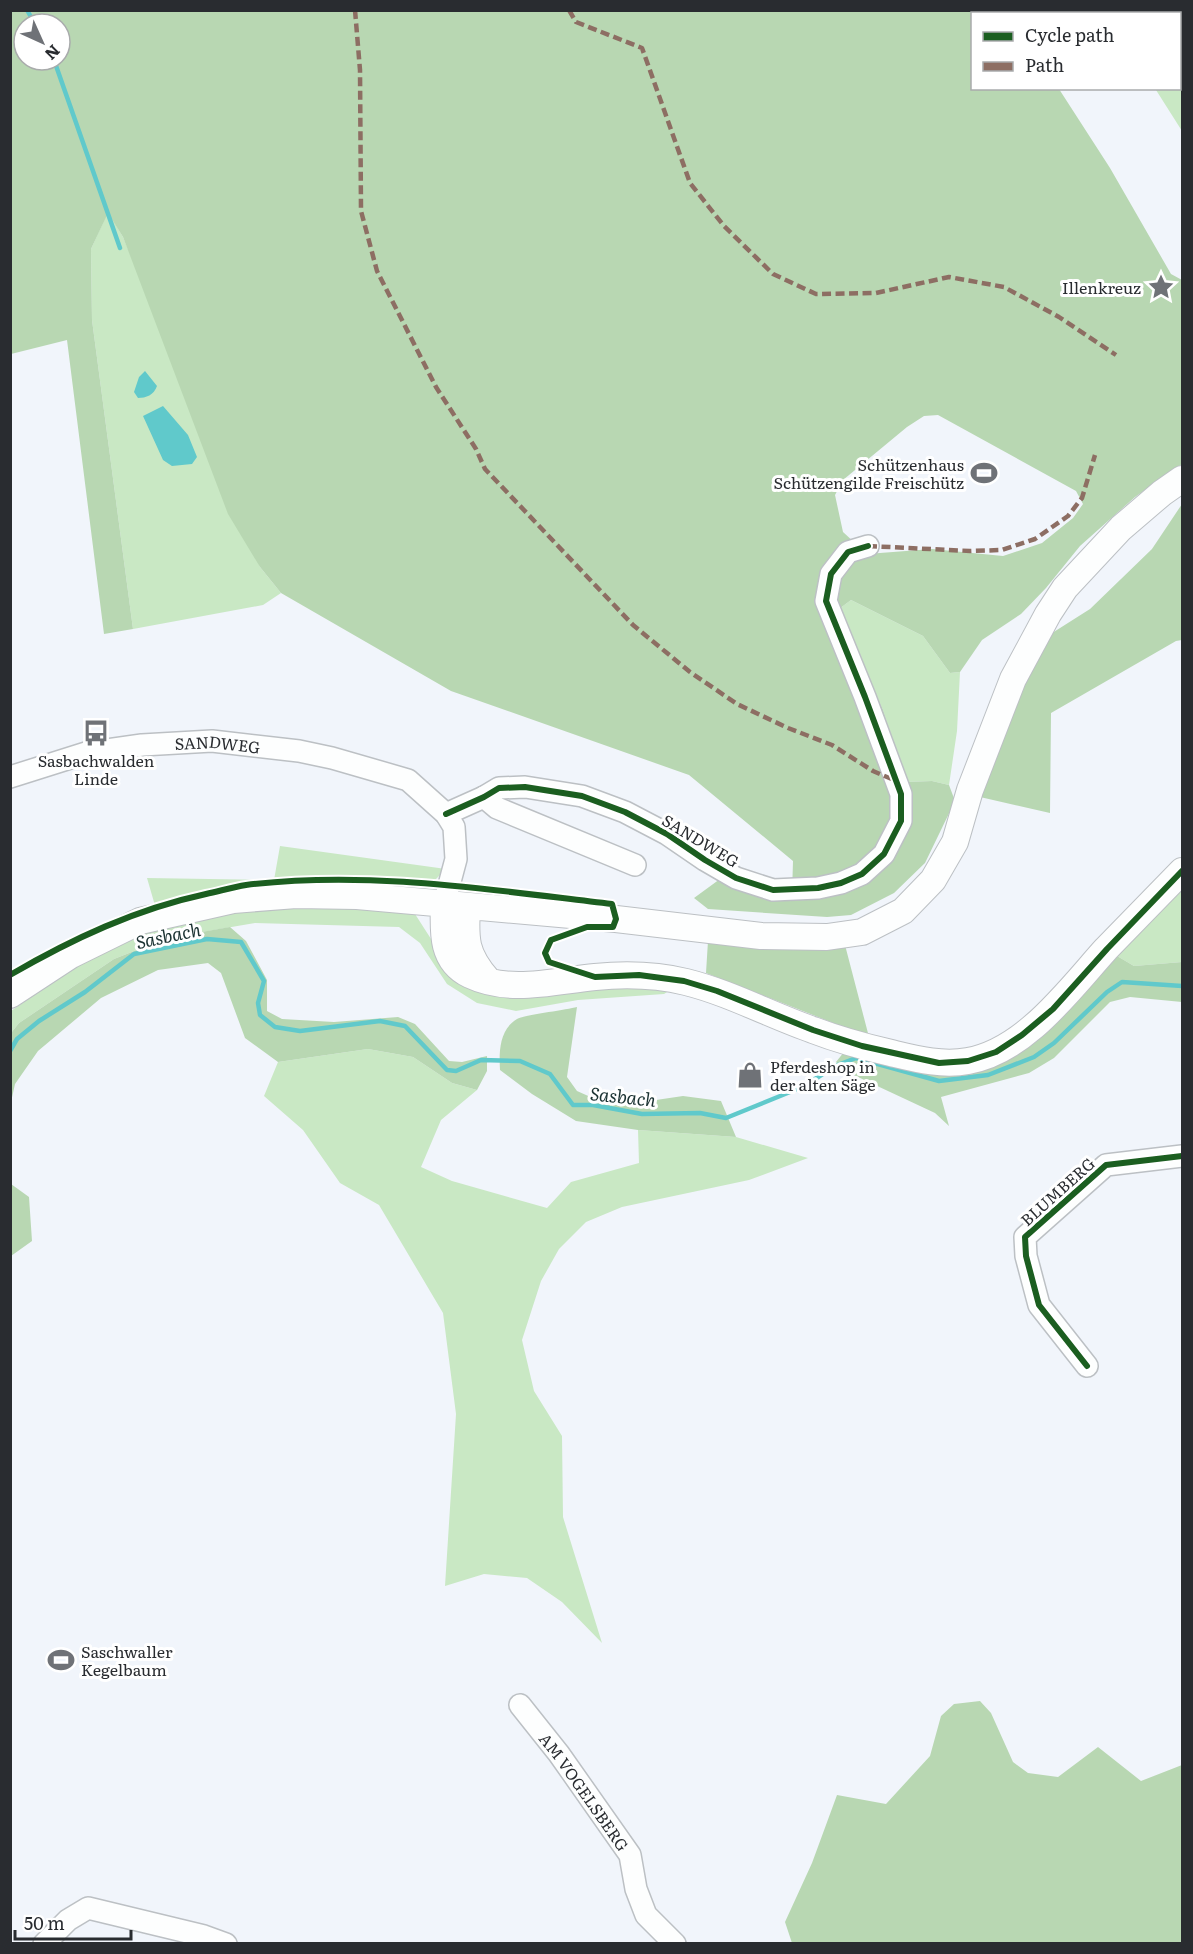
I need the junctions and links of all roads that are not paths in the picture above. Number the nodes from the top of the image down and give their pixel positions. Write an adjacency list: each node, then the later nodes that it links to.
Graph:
1 (1182, 479): 8 (main road)
2 (868, 546): 4 (street, SANDWEG)
3 (10, 777): 5 (street, SANDWEG)
4 (484, 797): 5 (street, SANDWEG); 6 (street)
5 (447, 814): 8 (street)
6 (635, 865)
7 (1182, 871): 8 (main road)
8 (456, 905): 9 (main road)
9 (10, 995)
10 (1182, 1156): 11 (street, BLUMBERG)
11 (1087, 1366)
12 (520, 1706): 15 (street, AM VOGELSBERG)
13 (44, 1944): 14 (street)
14 (226, 1944)
15 (675, 1944)

